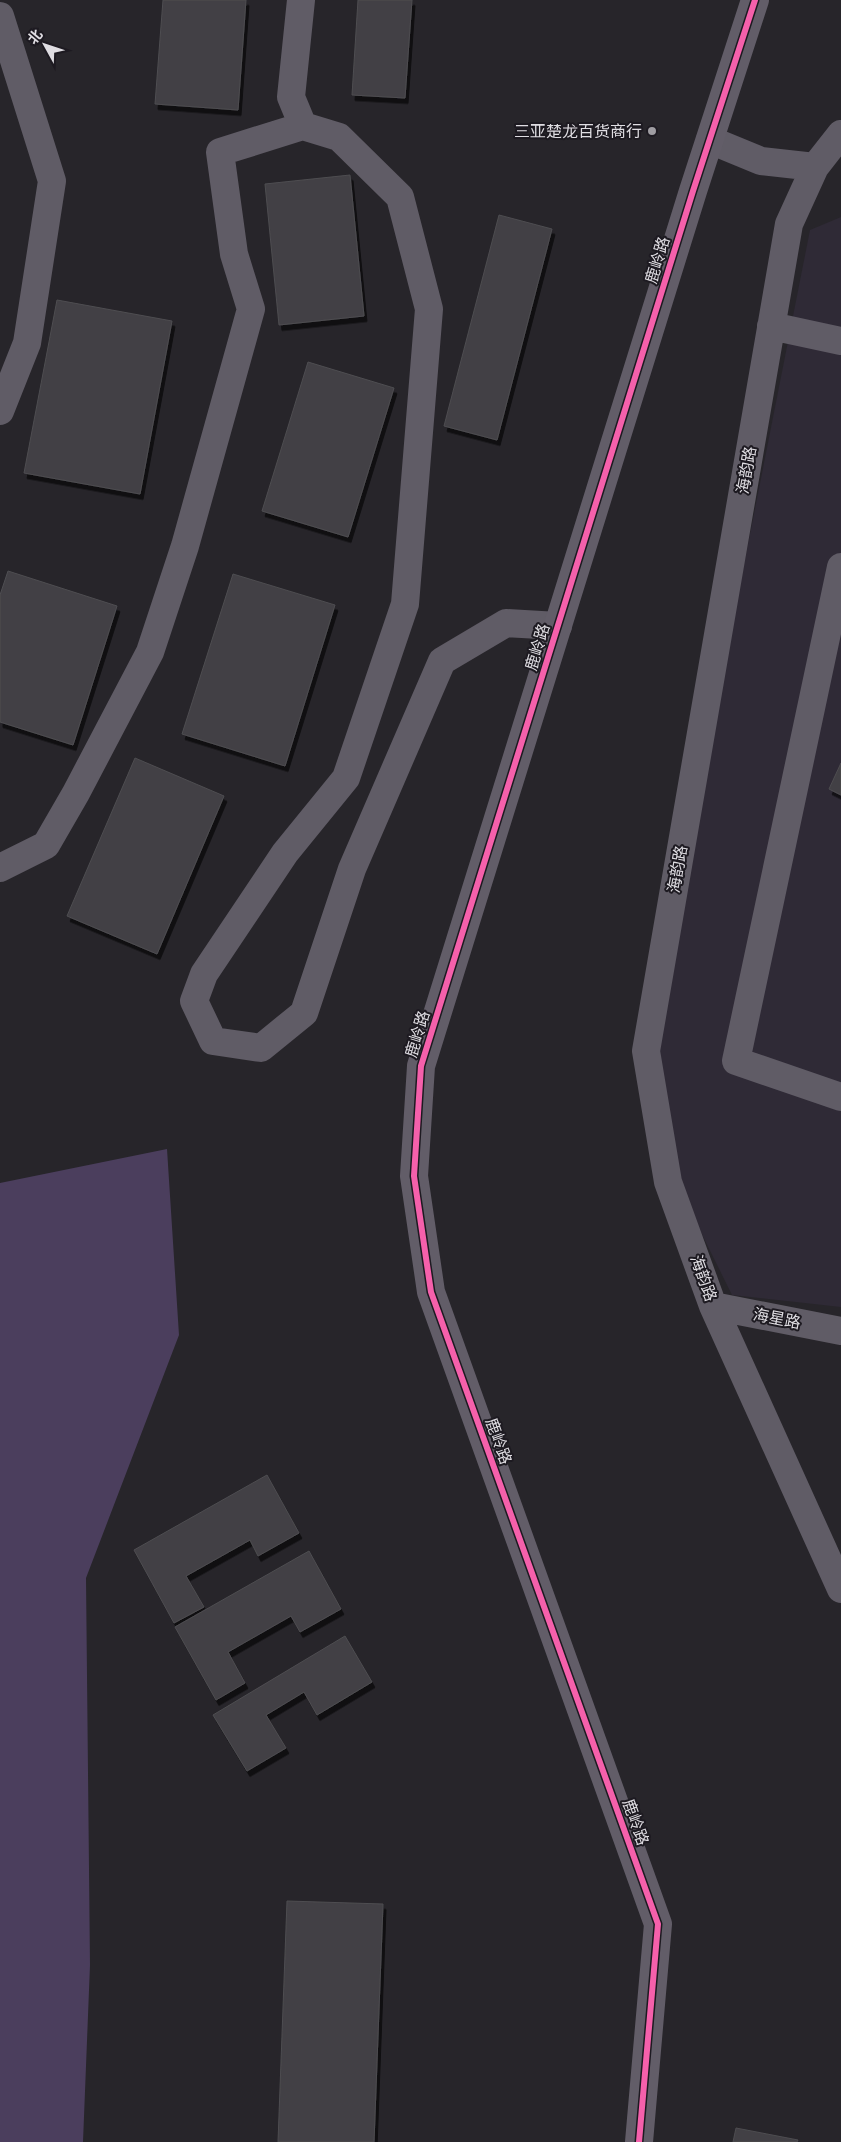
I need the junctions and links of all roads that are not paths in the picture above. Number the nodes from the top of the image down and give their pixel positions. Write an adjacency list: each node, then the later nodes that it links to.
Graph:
1 (301, 0): 4 (street)
2 (755, 0): 6 (main road, 鹿岭路)
3 (0, 16): 10 (street)
4 (303, 126): 12 (street); 13 (street)
5 (841, 134): 7 (street, 海韵路)
6 (710, 140): 7 (street); 12 (main road, 鹿岭路)
7 (815, 167): 8 (street, 海韵路)
8 (771, 326): 9 (street); 15 (street, 海韵路)
9 (841, 341)
10 (0, 411)
11 (841, 568): 14 (street)
12 (558, 626): 18 (main road, 鹿岭路)
13 (0, 868)
14 (841, 1097)
15 (714, 1306): 16 (street, 海星路); 17 (street, 海韵路)
16 (841, 1331)
17 (841, 1589)
18 (639, 2142)

